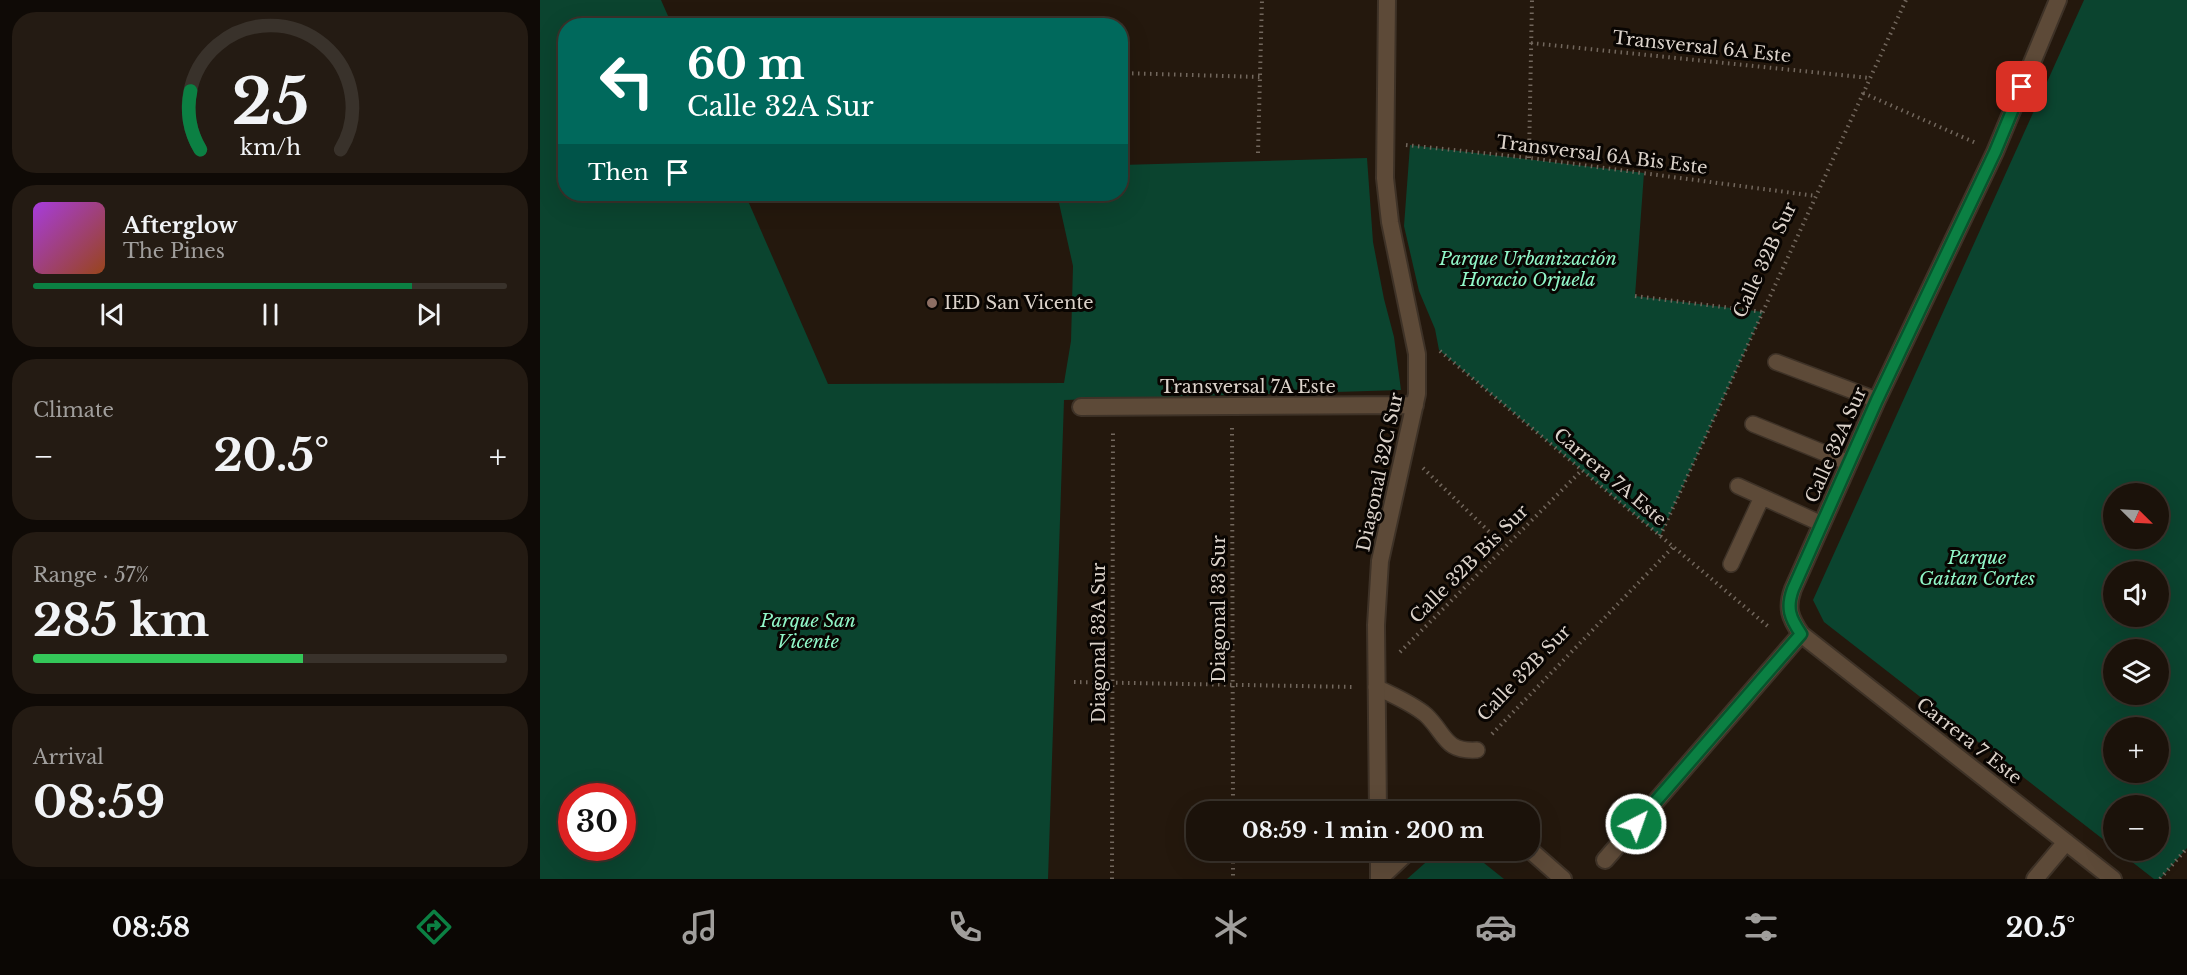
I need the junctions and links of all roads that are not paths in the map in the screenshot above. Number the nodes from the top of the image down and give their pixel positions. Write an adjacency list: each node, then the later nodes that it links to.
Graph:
1 (1387, 0): 5 (street, Diagonal 32C Sur)
2 (2058, 0): 4 (street, Calle 32A Sur)
3 (1776, 362): 4 (lane)
4 (1877, 400): 8 (street, Calle 32A Sur)
5 (1415, 405): 6 (street, Transversal 7A Este); 14 (street, Diagonal 32C Sur)
6 (1081, 407)
7 (1753, 424): 8 (lane)
8 (1849, 463): 11 (street, Calle 32A Sur)
9 (1738, 486): 10 (lane)
10 (1762, 497): 11 (lane); 12 (lane)
11 (1822, 524): 13 (street, Calle 32A Sur)
12 (1731, 564)
13 (1796, 640): 17 (street, Carrera 7 Este); 19 (street)
14 (1376, 682): 15 (lane); 16 (street, Diagonal 32C Sur)
15 (1477, 750)
16 (1378, 801)
17 (2066, 842): 24 (street); 25 (street, Carrera 7 Este)
18 (1540, 859): 23 (street)
19 (1605, 860)
20 (1379, 861): 22 (street)
21 (1398, 861): 22 (street)
22 (1379, 879)
23 (1563, 879)
24 (2035, 879)
25 (2113, 879)

